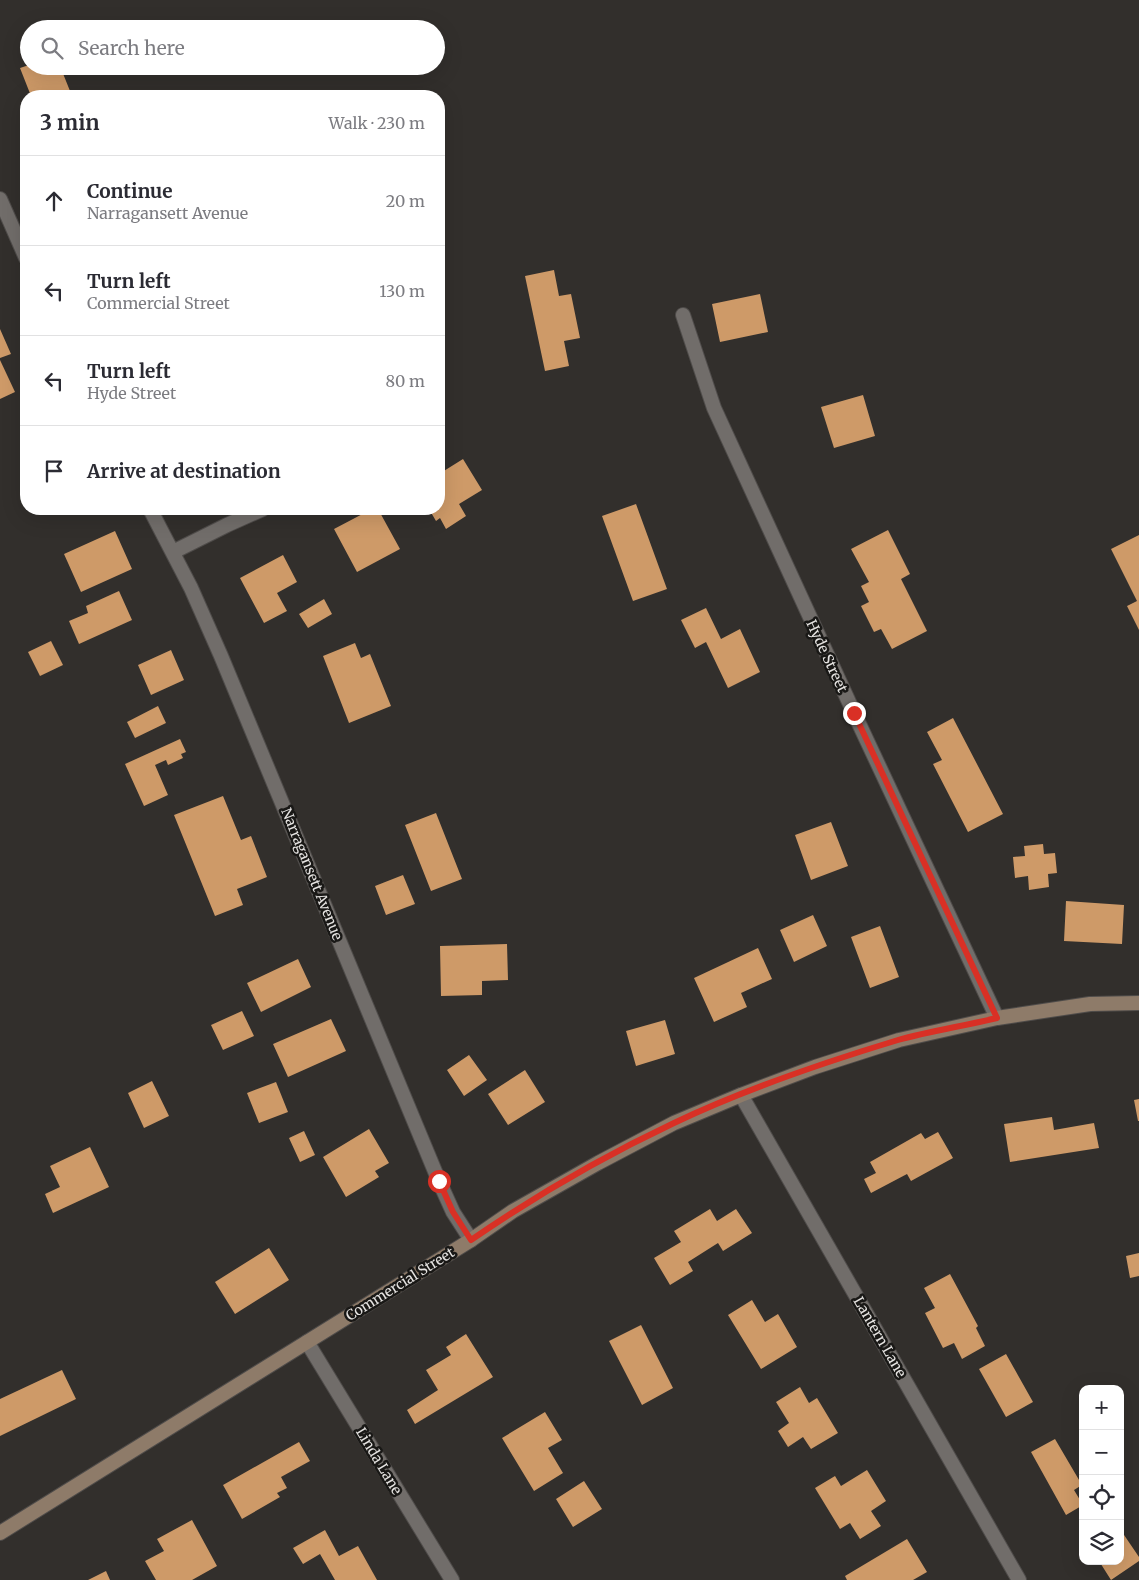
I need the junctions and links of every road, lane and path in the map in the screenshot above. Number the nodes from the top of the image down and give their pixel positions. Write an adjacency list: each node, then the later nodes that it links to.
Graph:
1 (0, 199): 2 (street)
2 (20, 244)
3 (683, 315): 8 (street, Hyde Street)
4 (153, 515): 6 (street, Narragansett Avenue)
5 (250, 515): 6 (street)
6 (173, 552): 10 (street, Narragansett Avenue)
7 (1139, 1004): 8 (main road, Commercial Street)
8 (997, 1018): 9 (main road, Commercial Street)
9 (741, 1094): 10 (main road, Commercial Street); 14 (street, Lantern Lane)
10 (471, 1240): 11 (main road, Commercial Street)
11 (307, 1342): 12 (main road, Commercial Street); 13 (street, Linda Lane)
12 (0, 1533)
13 (452, 1580)
14 (1020, 1580)

